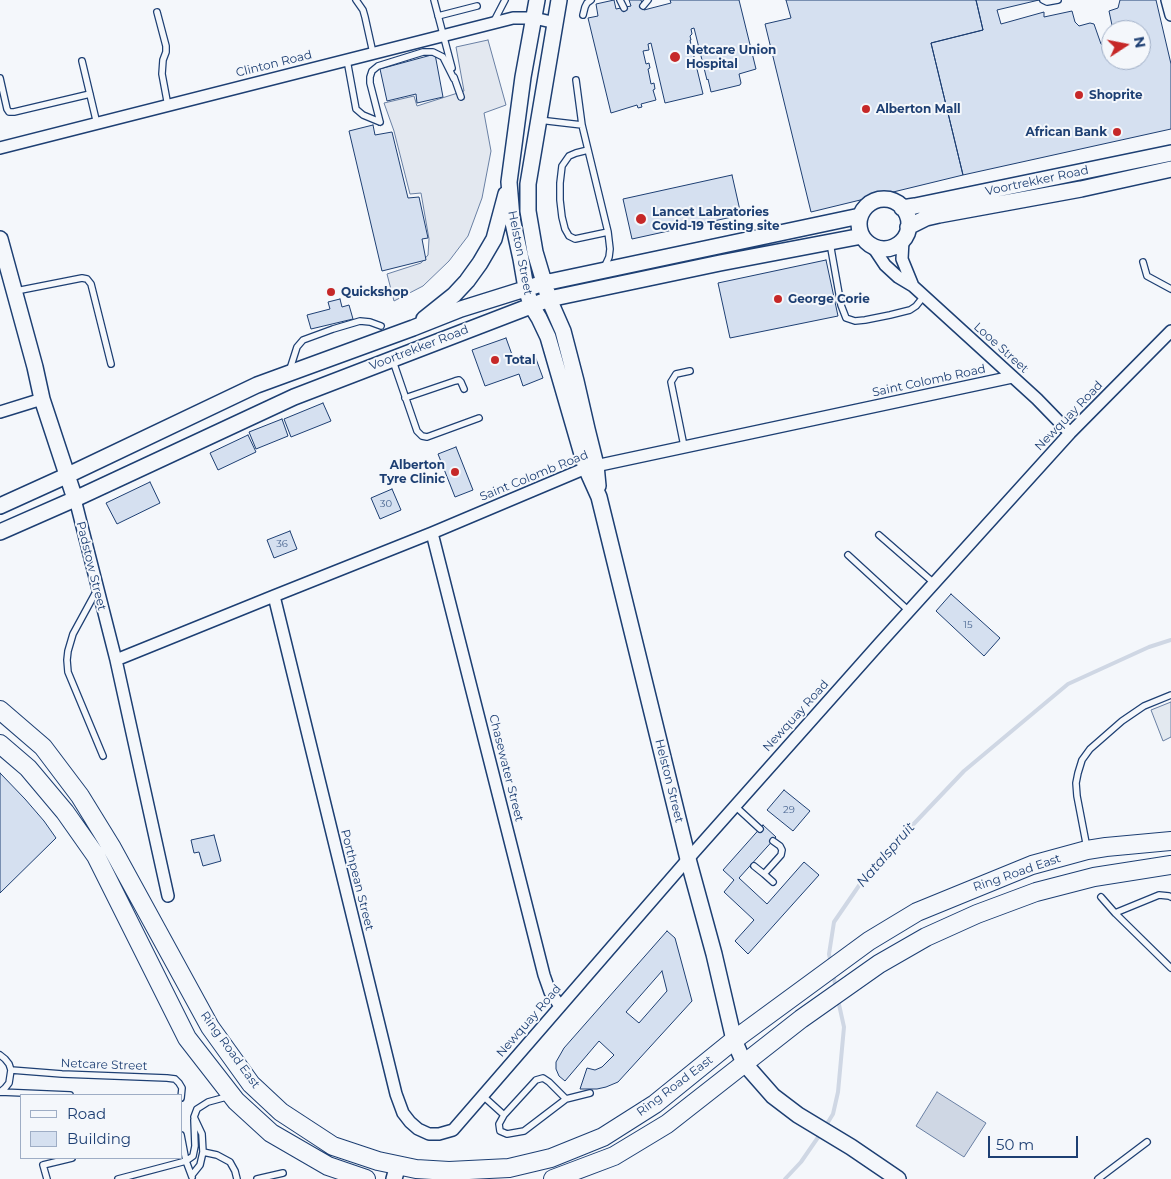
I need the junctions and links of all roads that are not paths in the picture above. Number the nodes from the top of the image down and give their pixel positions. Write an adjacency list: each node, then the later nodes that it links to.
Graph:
1 (356, 0): 23 (lane)
2 (434, 0): 17 (lane)
3 (505, 0): 20 (lane)
4 (537, 0): 19 (main road, Helston Street)
5 (559, 0): 21 (main road, Helston Street)
6 (591, 0): 18 (lane)
7 (620, 0): 14 (lane)
8 (648, 0): 13 (lane)
9 (1043, 0): 10 (lane)
10 (1058, 0)
11 (1167, 0): 16 (street)
12 (477, 6): 17 (lane)
13 (643, 6)
14 (624, 8)
15 (158, 12): 31 (lane)
16 (1171, 15)
17 (438, 16): 22 (lane)
18 (583, 16)
19 (534, 18): 20 (street, Clinton Road); 21 (street, Clinton Road); 39 (main road, Helston Street)
20 (493, 23): 22 (street, Clinton Road)
21 (556, 23): 32 (main road, Helston Street)
22 (443, 35): 23 (street, Clinton Road); 27 (lane)
23 (373, 53): 24 (street, Clinton Road)
24 (347, 60): 27 (lane); 31 (street, Clinton Road)
25 (82, 61): 29 (lane)
26 (0, 78): 29 (lane)
27 (454, 79): 30 (lane)
28 (576, 80): 34 (lane)
29 (90, 94): 33 (lane)
30 (460, 97)
31 (168, 106): 33 (street, Clinton Road)
32 (539, 120): 34 (lane); 49 (main road, Helston Street)
33 (97, 124): 35 (street, Clinton Road)
34 (582, 125): 36 (lane)
35 (0, 148)
36 (588, 150): 42 (lane); 42 (lane)
37 (1171, 153): 40 (main road, Voortrekker Road)
38 (1171, 169): 43 (main road, Voortrekker Road)
39 (509, 182): 51 (main road, Helston Street); 58 (main road)
40 (902, 208): 41 (main road); 43 (main road)
41 (860, 216): 45 (main road); 48 (main road, Voortrekker Road)
42 (608, 232): 48 (lane)
43 (906, 234): 45 (main road, Voortrekker Road); 50 (street, Looe Street)
44 (0, 239): 53 (main road, Padstow Street)
45 (868, 242): 46 (main road, Voortrekker Road); 50 (street, Looe Street)
46 (830, 243): 54 (lane); 55 (main road, Voortrekker Road)
47 (1143, 262): 52 (lane)
48 (604, 270): 49 (main road, Voortrekker Road)
49 (544, 283): 51 (main road, Voortrekker Road); 55 (main road, Helston Street)
50 (913, 286): 54 (street, Looe Street)
51 (526, 288): 56 (main road, Helston Street); 58 (main road, Voortrekker Road)
52 (1171, 289)
53 (14, 292): 61 (lane); 67 (main road, Padstow Street)
54 (924, 296): 64 (street, Looe Street)
55 (549, 299): 56 (main road, Voortrekker Road); 72 (main road, Helston Street)
56 (531, 305): 60 (main road, Voortrekker Road); 72 (main road, Helston Street)
57 (381, 326): 63 (lane)
58 (414, 328): 63 (main road, Voortrekker Road)
59 (1171, 331): 70 (street, Newquay Road)
60 (392, 359): 66 (lane); 74 (main road, Voortrekker Road)
61 (110, 364)
62 (690, 371): 71 (lane)
63 (289, 374): 73 (main road, Voortrekker Road)
64 (1012, 377): 70 (street, Looe Street); 71 (street, Saint Colomb Road)
65 (464, 389): 66 (lane)
66 (405, 398): 69 (lane)
67 (42, 399): 68 (street); 73 (main road, Padstow Street)
68 (0, 412)
69 (479, 418)
70 (1070, 433): 80 (street, Newquay Road)
71 (684, 446): 72 (street, Saint Colomb Road)
72 (591, 466): 77 (street, Saint Colomb Road); 94 (main road, Helston Street)
73 (66, 476): 74 (main road, Padstow Street); 75 (main road, Voortrekker Road)
74 (74, 499): 76 (main road, Voortrekker Road); 81 (street, Padstow Street)
75 (0, 506)
76 (0, 532)
77 (432, 533): 82 (street, Saint Colomb Road); 107 (street, Chasewater Street)
78 (879, 536): 80 (lane)
79 (848, 555): 83 (lane)
80 (934, 583): 83 (street, Newquay Road)
81 (97, 590): 84 (street, Padstow Street); 88 (lane)
82 (274, 596): 84 (street, Saint Colomb Road); 121 (street, Porthpean Street)
83 (909, 611): 89 (street, Newquay Road)
84 (116, 660): 102 (street, Padstow Street)
85 (1171, 695): 93 (lane)
86 (0, 710): 95 (main road, Ring Road East)
87 (0, 744): 100 (main road, Ring Road East)
88 (103, 756)
89 (735, 806): 90 (lane); 94 (street, Newquay Road)
90 (760, 829)
91 (773, 841): 98 (lane)
92 (1171, 841): 93 (main road, Ring Road East)
93 (1087, 850): 99 (main road); 108 (main road, Ring Road East)
94 (688, 859): 107 (street, Newquay Road); 108 (main road, Helston Street)
95 (121, 864): 100 (main road); 130 (main road, Ring Road East)
96 (1171, 865): 99 (main road, Ring Road East)
97 (754, 866): 98 (lane)
98 (764, 874): 101 (lane)
99 (1094, 877): 110 (main road, Ring Road East)
100 (107, 878): 116 (main road, Ring Road East)
101 (773, 882)
102 (168, 896)
103 (1101, 897): 105 (lane)
104 (1171, 897): 105 (lane)
105 (1116, 913): 106 (lane)
106 (1171, 968)
107 (560, 1006): 117 (street, Newquay Road)
108 (734, 1040): 110 (main road, Helston Street); 130 (main road, Ring Road East)
109 (0, 1055): 111 (lane)
110 (744, 1063): 139 (main road, Ring Road East); 140 (main road, Helston Street)
111 (11, 1070): 112 (lane); 115 (lane, Netcare Street)
112 (0, 1092): 114 (lane)
113 (590, 1093): 118 (lane)
114 (47, 1094)
115 (181, 1094)
116 (232, 1096): 120 (lane); 138 (main road, Ring Road East)
117 (483, 1096): 119 (lane); 121 (street, Newquay Road)
118 (566, 1099): 119 (lane); 119 (lane)
119 (504, 1115)
120 (194, 1118): 124 (lane); 127 (lane)
121 (453, 1130)
122 (182, 1140): 127 (lane)
123 (1147, 1142): 141 (lane)
124 (203, 1152): 132 (lane); 136 (lane)
125 (41, 1159): 128 (lane)
126 (68, 1159): 128 (lane)
127 (186, 1161): 129 (lane); 132 (lane)
128 (43, 1165): 133 (lane)
129 (144, 1172): 134 (lane); 135 (lane)
130 (396, 1172)
131 (283, 1173): 137 (lane)
132 (192, 1177)
133 (47, 1179)
134 (118, 1179)
135 (145, 1179)
136 (237, 1179)
137 (257, 1179)
138 (366, 1179)
139 (553, 1179)
140 (898, 1179)
141 (1098, 1179)

